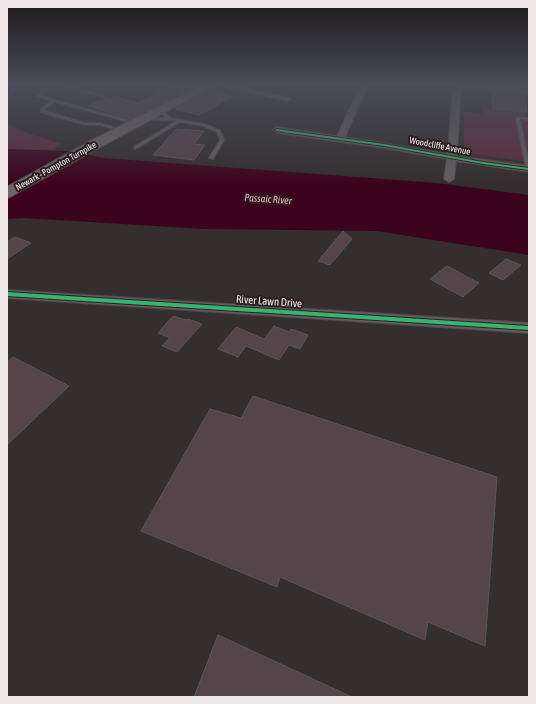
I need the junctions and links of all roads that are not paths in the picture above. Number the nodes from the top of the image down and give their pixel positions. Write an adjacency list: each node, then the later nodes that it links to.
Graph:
1 (61, 117): 11 (lane)
2 (128, 117): 9 (lane)
3 (149, 117): 9 (main road, Newark - Pompton Turnpike)
4 (168, 117): 7 (lane)
5 (350, 117): 13 (street)
6 (455, 117): 16 (street)
7 (170, 119): 9 (lane); 10 (lane)
8 (529, 119): 17 (lane)
9 (142, 120): 11 (main road, Newark - Pompton Turnpike)
10 (179, 121): 14 (lane); 15 (lane)
11 (122, 130): 19 (main road, Newark - Pompton Turnpike)
12 (277, 130): 13 (street, Woodcliffe Avenue)
13 (340, 139): 16 (street, Woodcliffe Avenue)
14 (135, 148)
15 (211, 158)
16 (452, 158): 17 (street, Woodcliffe Avenue); 18 (street)
17 (529, 169)
18 (449, 179)
19 (7, 193)
20 (7, 294): 21 (street, River Lawn Drive)
21 (529, 328)

